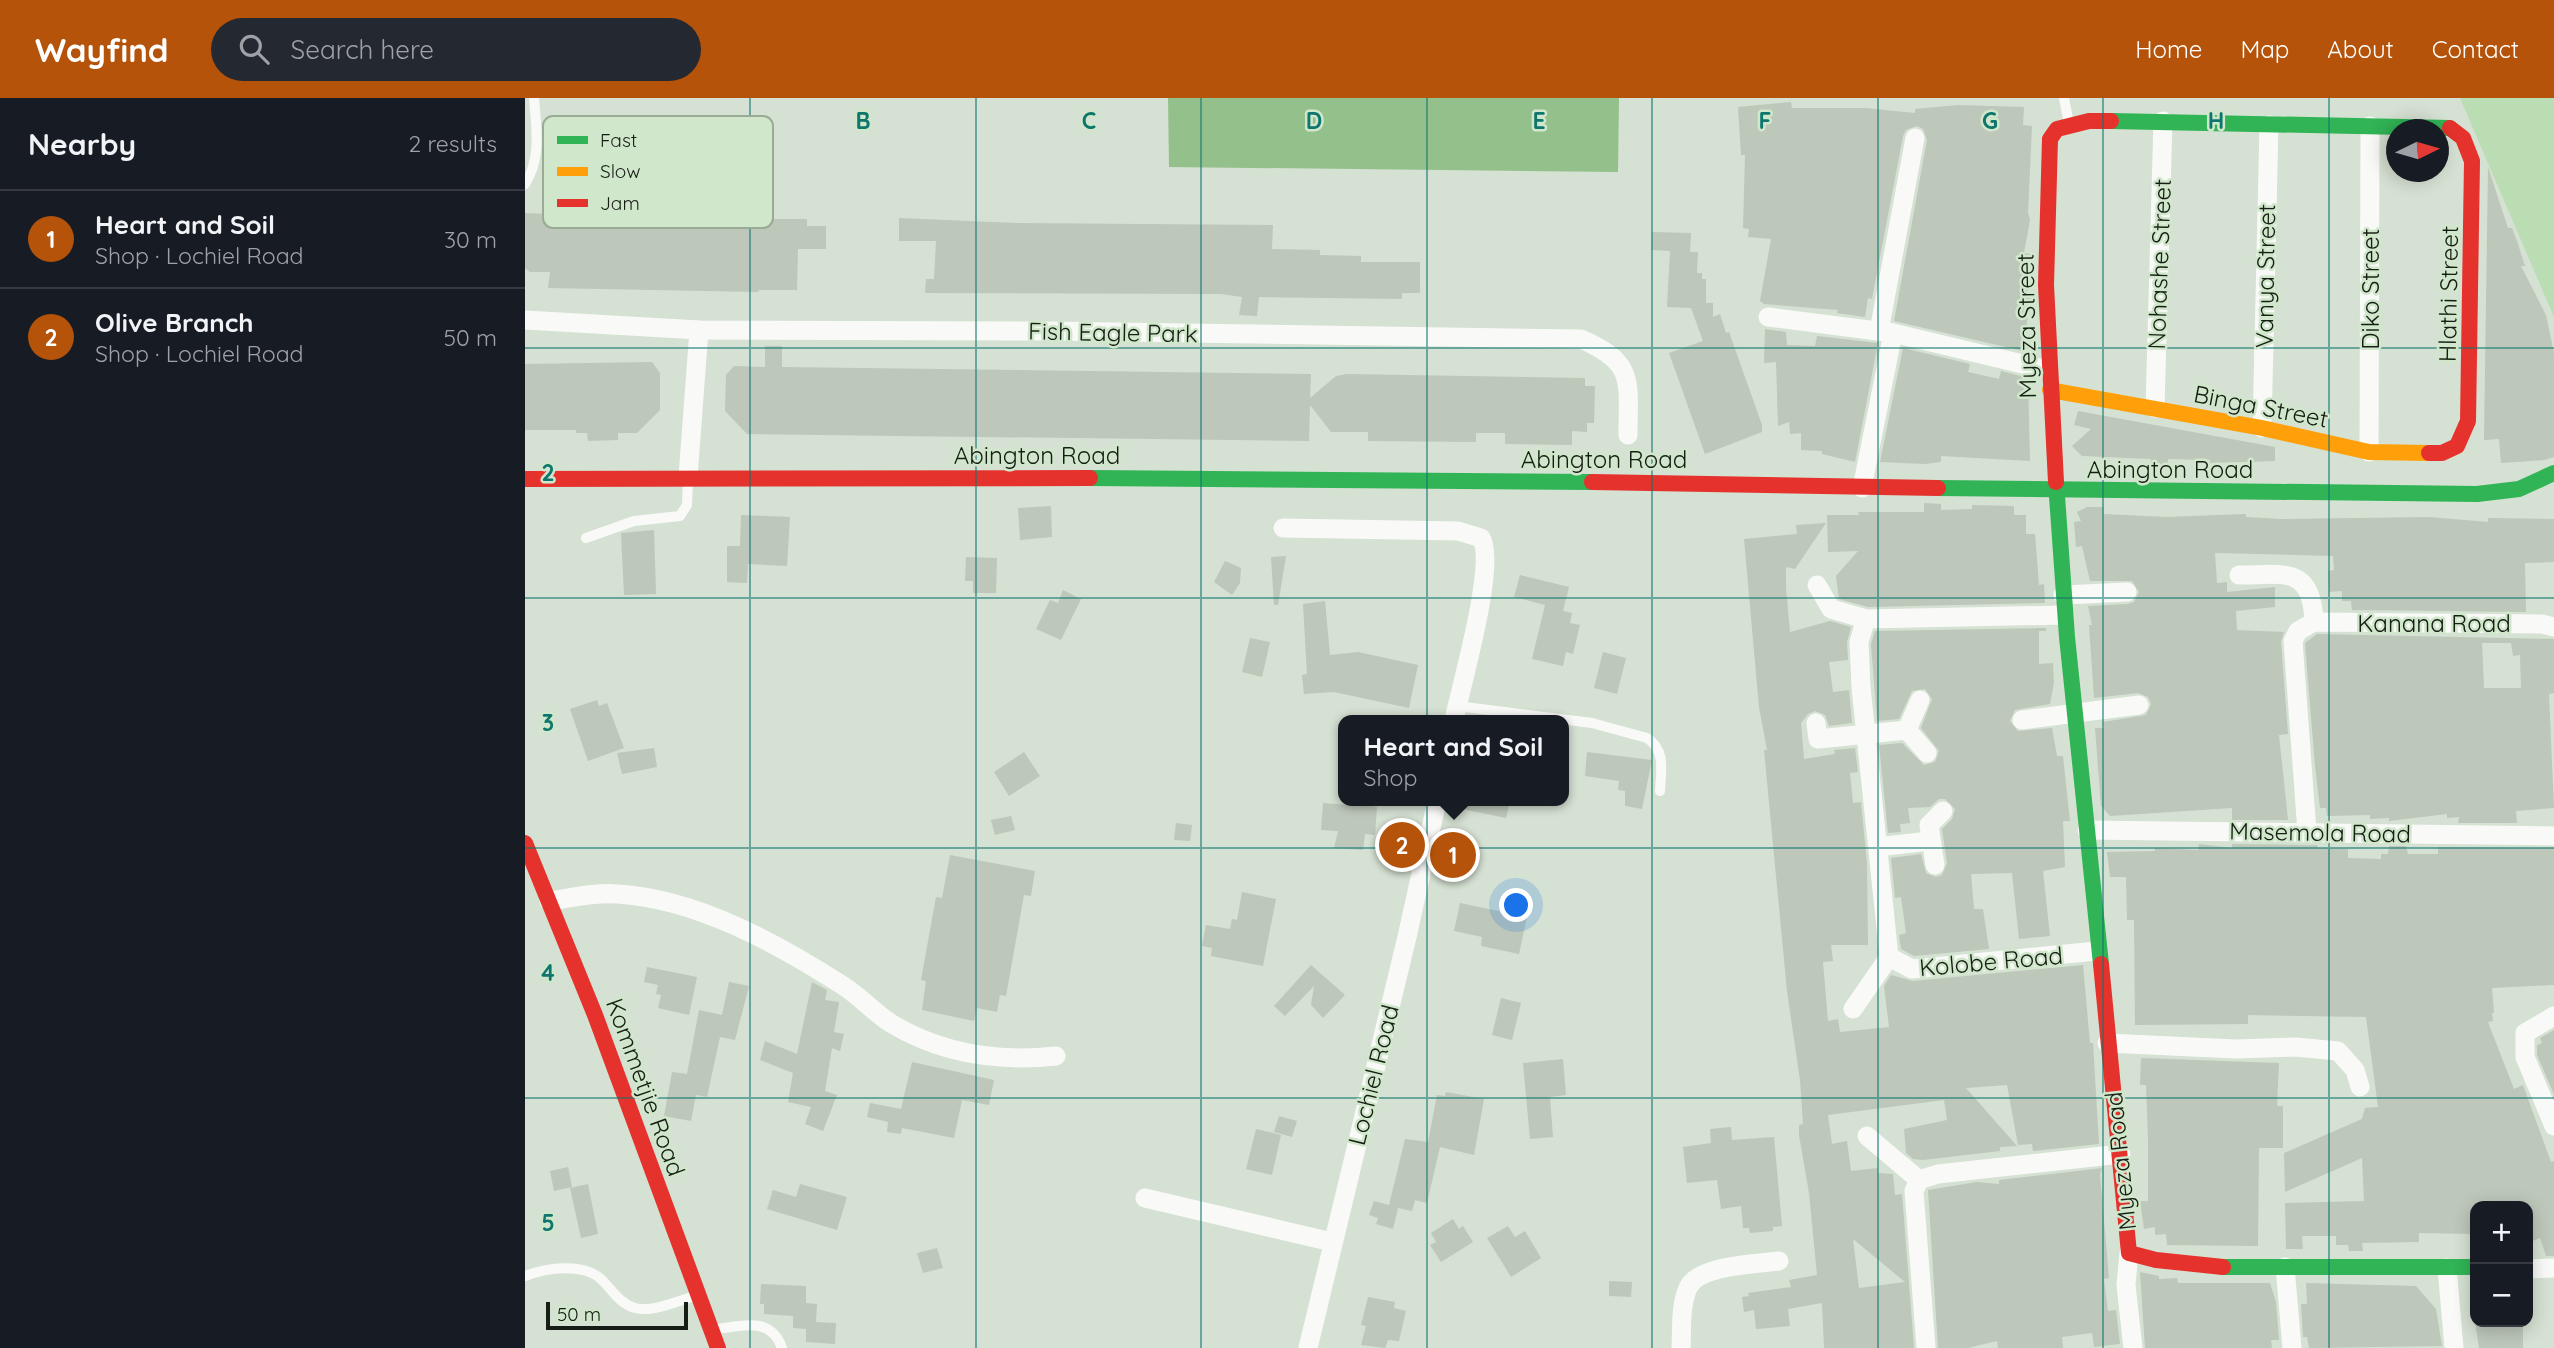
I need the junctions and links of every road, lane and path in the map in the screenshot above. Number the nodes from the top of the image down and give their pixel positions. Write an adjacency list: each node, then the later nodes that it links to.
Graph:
1 (534, 98): 8 (lane)
2 (2064, 98): 4 (lane)
3 (2162, 121): 4 (street); 5 (street); 15 (street, Nohashe Street)
4 (2069, 124): 13 (street, Myeza Street)
5 (2269, 125): 6 (street); 16 (street, Vanya Street)
6 (2370, 127): 18 (street, Hlathi Street); 19 (street, Diko Street)
7 (1915, 138): 12 (street)
8 (525, 184)
9 (1768, 317): 12 (street)
10 (525, 320): 11 (street, Fish Eagle Park)
11 (699, 330): 17 (street, Fish Eagle Park); 21 (street)
12 (1886, 332): 13 (street); 23 (street)
13 (2048, 370): 14 (street, Myeza Street)
14 (2050, 390): 15 (street, Binga Street); 24 (street, Myeza Street)
15 (2155, 408): 16 (street, Binga Street)
16 (2262, 428): 19 (street, Binga Street)
17 (1628, 435)
18 (2461, 444): 19 (street, Binga Street)
19 (2369, 452)
20 (2554, 473): 24 (street, Abington Road)
21 (688, 477): 22 (street, Abington Road); 23 (street, Abington Road); 26 (lane)
22 (525, 479)
23 (1862, 488): 24 (street, Abington Road)
24 (2055, 491): 30 (street, Myeza Road)
25 (1283, 528): 36 (street)
26 (586, 538)
27 (2239, 575): 32 (street)
28 (1817, 585): 31 (street)
29 (2127, 592): 30 (street)
30 (2064, 605): 31 (street); 37 (street, Myeza Road)
31 (1866, 619): 42 (street, Kolobe Road)
32 (2314, 622): 33 (street, Kanana Road); 49 (street)
33 (2554, 627)
34 (1920, 700): 41 (street)
35 (2139, 705): 37 (street)
36 (1456, 713): 38 (lane)
37 (2074, 714): 39 (street); 48 (street, Myeza Road)
38 (1483, 715)
39 (2022, 720)
40 (1569, 721): 45 (lane)
41 (1907, 730): 42 (street); 44 (street)
42 (1866, 733): 43 (street); 53 (street, Kolobe Road)
43 (1817, 737)
44 (1927, 753)
45 (1660, 791)
46 (1436, 806): 68 (street, Lochiel Road)
47 (1943, 811): 51 (street)
48 (2087, 830): 49 (street, Masemola Road); 56 (street, Myeza Road)
49 (2307, 832): 50 (street, Masemola Road)
50 (2554, 836)
51 (1930, 841): 53 (street); 54 (street)
52 (525, 843): 55 (street, Kommetjie Road)
53 (1878, 847): 57 (street, Kolobe Road)
54 (1935, 865)
55 (549, 901): 61 (street); 77 (street, Kommetjie Road)
56 (2097, 951): 57 (street, Kolobe Road); 60 (street, Myeza Road)
57 (1889, 957): 58 (street, Kolobe Road)
58 (1853, 1010)
59 (2554, 1016): 63 (street)
60 (2107, 1043): 62 (street); 65 (street, Myeza Road)
61 (1056, 1056)
62 (2360, 1087)
63 (2554, 1126)
64 (1867, 1136): 66 (street)
65 (2121, 1154): 66 (street); 69 (street, Myeza Road)
66 (1919, 1180): 83 (street)
67 (1145, 1198): 68 (street)
68 (1332, 1242): 81 (street, Lochiel Road)
69 (2129, 1253): 71 (street, Myeza Road); 84 (street)
70 (1779, 1261): 82 (street)
71 (2285, 1267): 73 (street, Myeza Road); 85 (street)
72 (2470, 1267): 73 (street, Myeza Road)
73 (2447, 1268): 86 (street)
74 (2554, 1268): 75 (street)
75 (2533, 1269)
76 (525, 1276): 77 (lane)
77 (699, 1295): 78 (street, Kommetjie Road)
78 (711, 1330): 79 (street, Kommetjie Road); 80 (lane)
79 (718, 1348)
80 (782, 1348)
81 (1308, 1348)
82 (1681, 1348)
83 (1926, 1348)
84 (2133, 1348)
85 (2292, 1348)
86 (2454, 1348)

